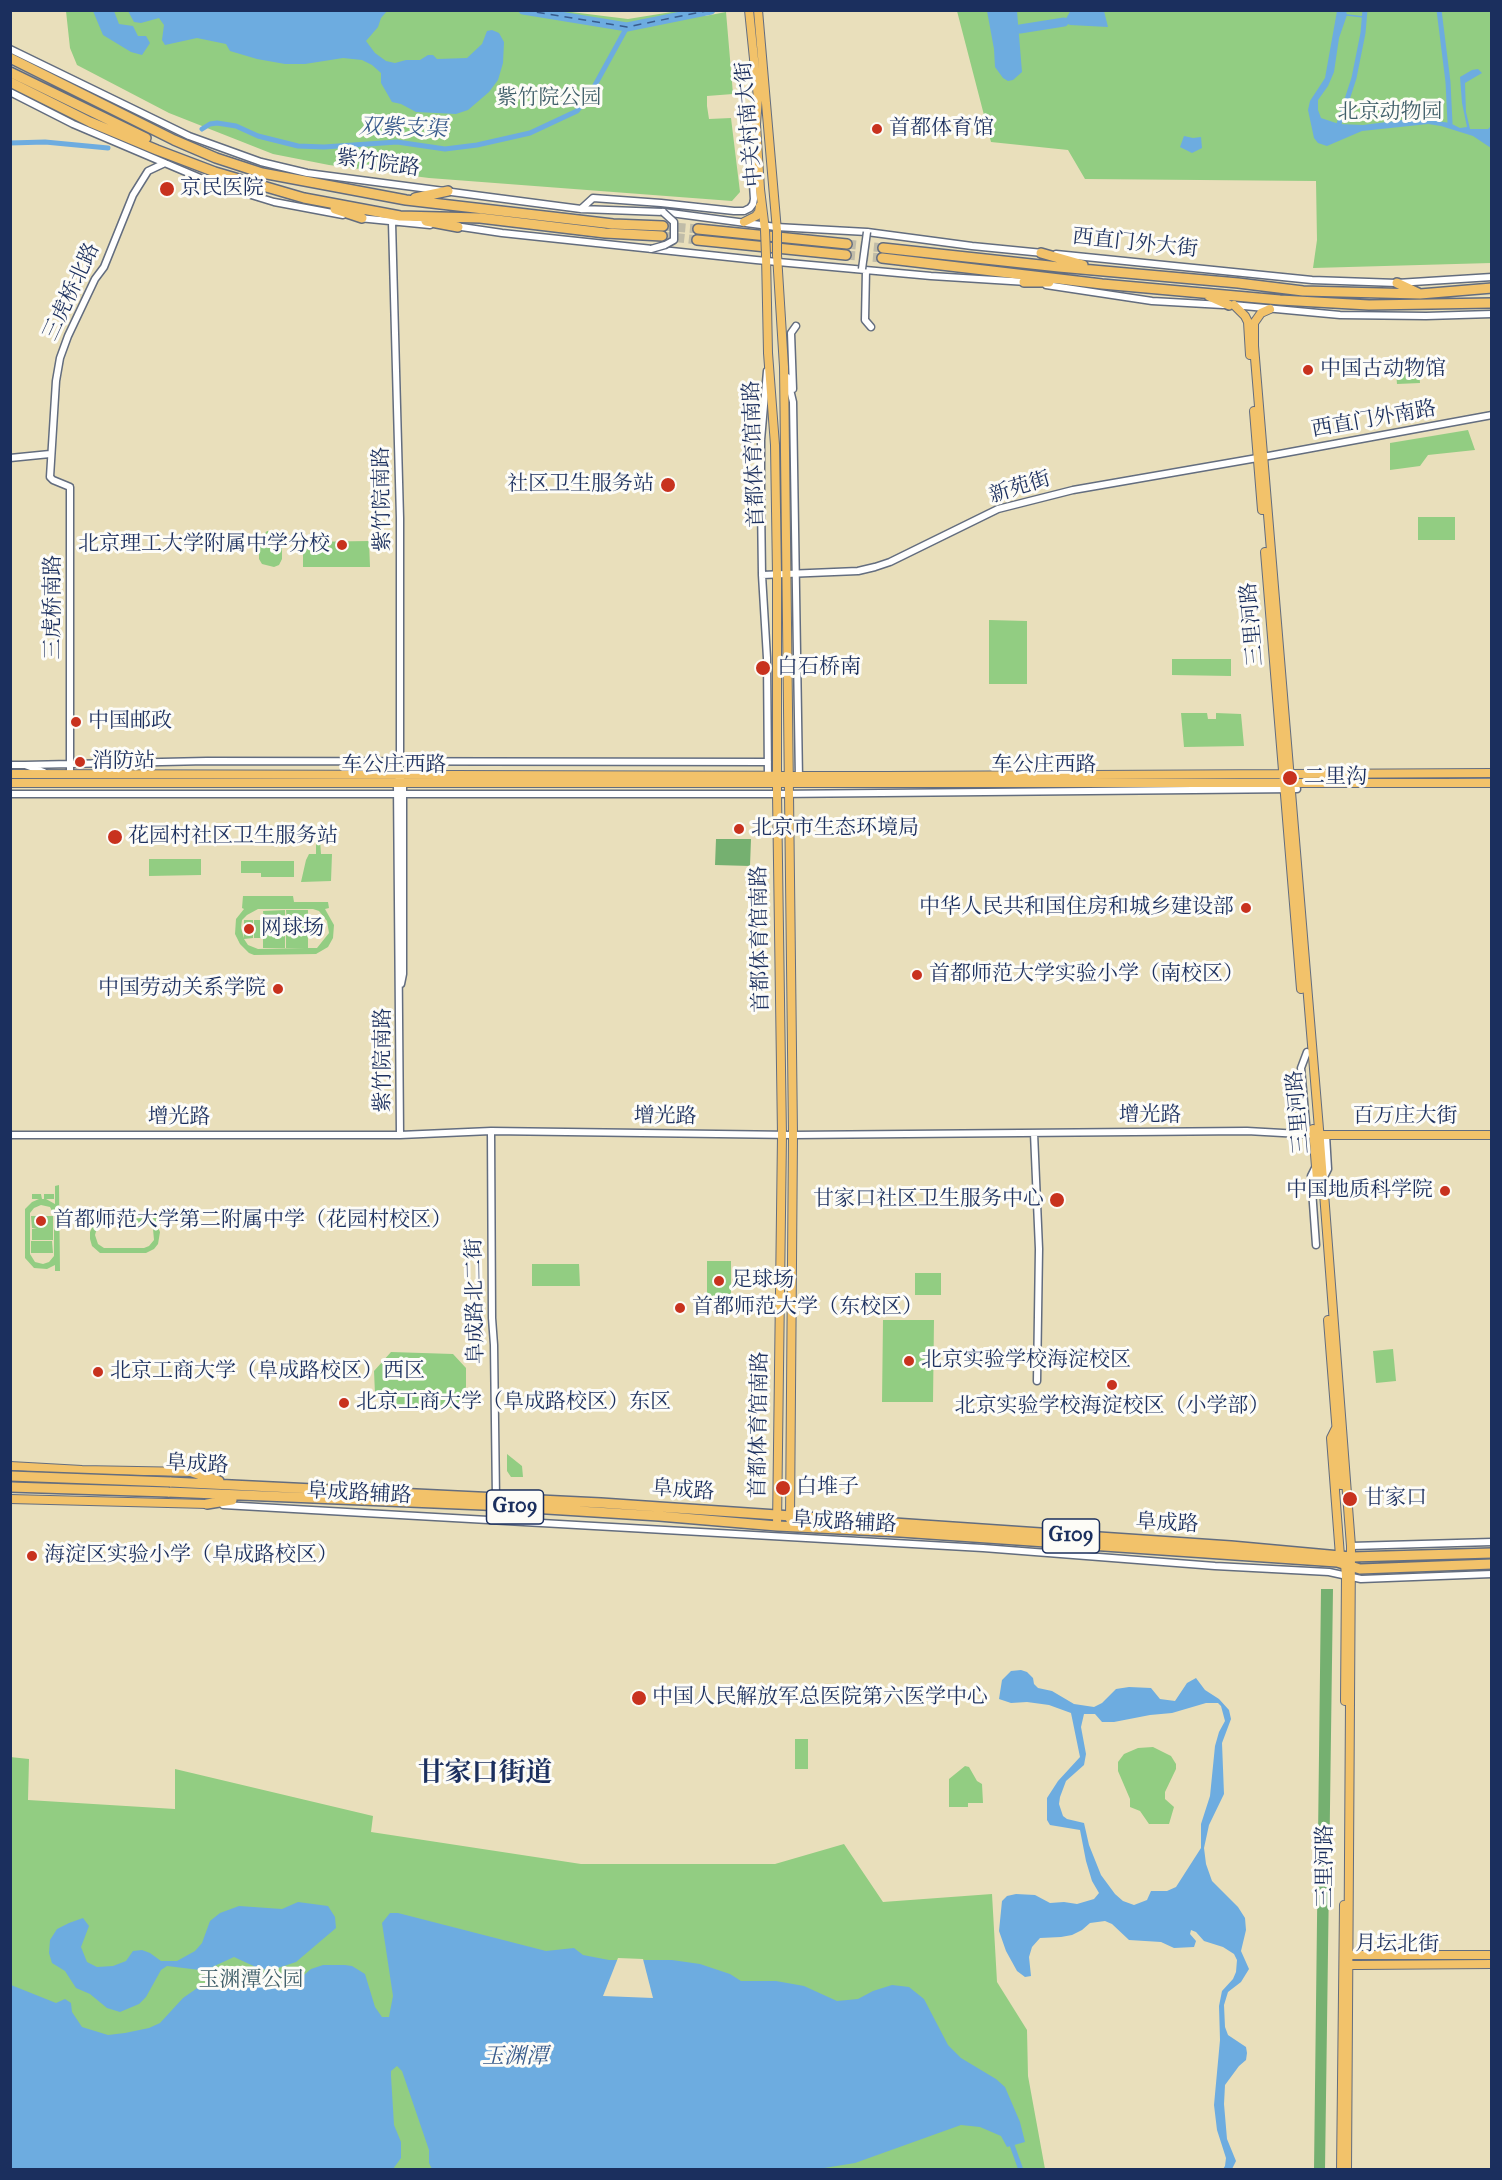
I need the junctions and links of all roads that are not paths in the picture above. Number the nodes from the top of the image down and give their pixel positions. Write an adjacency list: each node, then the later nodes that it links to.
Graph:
1 (754, 15): 9 (main road, 中关村南大街); 25 (main road, 中关村南大街)
2 (10, 51): 6 (highway); 14 (street, 紫竹院路)
3 (10, 58): 6 (highway, 紫竹院路)
4 (10, 67): 10 (highway)
5 (10, 72): 12 (highway)
6 (40, 73): 10 (highway, 紫竹院路)
7 (10, 84): 12 (highway)
8 (10, 92): 11 (street)
9 (758, 98): 13 (main road, 中关村南大街); 17 (street)
10 (216, 158): 16 (highway, 紫竹院路)
11 (165, 163): 19 (street); 57 (street, 三虎桥北路)
12 (215, 172): 15 (highway)
13 (760, 189): 21 (main road); 26 (main road, 中关村南大街)
14 (448, 191): 16 (highway); 17 (street, 紫竹院路)
15 (304, 198): 19 (highway); 20 (highway)
16 (406, 200): 22 (highway, 紫竹院路)
17 (581, 209): 18 (street, 紫竹院路)
18 (663, 212): 21 (street, 紫竹院路); 32 (street, bridge)
19 (362, 218): 20 (street)
20 (396, 219): 23 (highway); 28 (highway); 62 (street, 紫竹院南路)
21 (744, 222): 26 (street, 紫竹院路)
22 (663, 226)
23 (458, 227): 32 (street)
24 (698, 229): 26 (highway)
25 (776, 229): 26 (street, 紫竹院路); 27 (street, 西直门外大街); 36 (main road, 中关村南大街, bridge)
26 (763, 230): 30 (highway); 34 (main road, 中关村南大街, bridge)
27 (867, 232): 33 (street, 西直门外大街); 38 (street, bridge)
28 (662, 236)
29 (697, 240): 34 (highway)
30 (848, 244)
31 (883, 248): 39 (highway, 西直门外大街)
32 (651, 249): 34 (street)
33 (1041, 253): 39 (highway); 42 (street, 西直门外大街)
34 (765, 254): 35 (highway); 36 (street); 53 (main road, 首都体育馆南路)
35 (846, 255)
36 (778, 258): 38 (street); 54 (main road, 首都体育馆南路)
37 (882, 258): 43 (highway, 西直门外大街)
38 (864, 269): 41 (street); 52 (street)
39 (1105, 272): 46 (highway, 西直门外大街)
40 (1491, 277): 42 (street, 西直门外大街)
41 (1024, 282): 43 (highway); 48 (street)
42 (1397, 283): 46 (highway)
43 (1102, 284): 45 (highway, 西直门外大街)
44 (1491, 286): 46 (highway, 西直门外大街)
45 (1201, 292): 47 (highway, 西直门外大街); 48 (highway)
46 (1420, 294)
47 (1488, 304)
48 (1232, 305): 49 (street); 59 (main road, 三里河路)
49 (1270, 309): 50 (street); 59 (main road, 三里河路)
50 (1491, 314)
51 (796, 326): 55 (street)
52 (871, 327)
53 (768, 352): 60 (main road, 首都体育馆南路); 61 (street, 首都体育馆南路)
54 (784, 367): 55 (street, 首都体育馆南路); 60 (main road, 首都体育馆南路)
55 (793, 402): 60 (street, 首都体育馆南路)
56 (1491, 415): 59 (street, 西直门外南路)
57 (50, 454): 58 (street); 64 (street, 三虎桥南路)
58 (10, 458)
59 (1260, 458): 60 (street, 新苑街); 76 (main road, 三里河路)
60 (786, 574): 61 (street, 新苑街); 71 (main road, 首都体育馆南路); 72 (main road, 首都体育馆南路); 73 (street, 首都体育馆南路)
61 (762, 575): 63 (street, 首都体育馆南路)
62 (400, 762): 63 (street); 64 (street); 74 (street, 紫竹院南路)
63 (768, 762): 71 (street, 首都体育馆南路)
64 (70, 763): 66 (street); 70 (street, 三虎桥南路)
65 (10, 765): 66 (street)
66 (25, 765): 69 (street)
67 (1491, 773): 76 (main road)
68 (10, 774): 69 (main road, 车公庄西路)
69 (48, 774): 70 (main road, 车公庄西路)
70 (70, 774): 74 (main road, 车公庄西路)
71 (772, 780): 72 (main road, 车公庄西路); 74 (main road, 车公庄西路); 83 (main road, 首都体育馆南路)
72 (788, 780): 73 (main road, 车公庄西路); 80 (main road, 首都体育馆南路)
73 (799, 780): 76 (main road, 车公庄西路); 78 (main road, 车公庄西路)
74 (400, 781): 75 (main road, 车公庄西路); 82 (street, 紫竹院南路)
75 (10, 783)
76 (1289, 783): 77 (main road); 78 (main road, 车公庄西路); 79 (street); 90 (main road, 三里河路); 90 (main road, 三里河路)
77 (1491, 783)
78 (1194, 784): 79 (main road)
79 (1210, 790): 80 (street)
80 (788, 793): 83 (street); 89 (main road, 首都体育馆南路)
81 (10, 794): 82 (street)
82 (400, 794): 83 (street); 87 (street, 紫竹院南路)
83 (777, 794): 88 (main road, 首都体育馆南路)
84 (491, 1131): 87 (street, 增光路); 88 (street, 增光路); 104 (street, 阜成路北二街)
85 (1034, 1133): 89 (street, 增光路); 90 (street, 增光路); 94 (street)
86 (10, 1135): 87 (street, 增光路)
87 (400, 1135)
88 (782, 1135): 89 (street, 增光路); 106 (main road, 首都体育馆南路)
89 (793, 1135): 107 (main road, 首都体育馆南路)
90 (1316, 1135): 91 (main road, 百万庄大街); 92 (main road, 三里河路); 109 (main road, 三里河路)
91 (1491, 1135)
92 (1316, 1165): 93 (street, 三里河路); 111 (main road, 三里河路)
93 (1316, 1245)
94 (1037, 1381)
95 (10, 1466): 96 (main road)
96 (42, 1468): 97 (main road); 103 (main road)
97 (192, 1472): 99 (highway)
98 (10, 1476): 99 (highway, 阜成路 / G109, bridge)
99 (233, 1485): 104 (highway, 阜成路 / G109)
100 (10, 1487): 101 (highway, 阜成路 / G109, bridge)
101 (252, 1496): 104 (highway, 阜成路 / G109); 105 (highway)
102 (10, 1499): 103 (main road, 阜成路辅路)
103 (41, 1500): 105 (main road, 阜成路辅路)
104 (496, 1502): 106 (highway, 阜成路 / G109)
105 (207, 1504): 114 (street, 阜成路辅路)
106 (777, 1521): 107 (highway, 阜成路 / G109)
107 (790, 1522): 111 (highway, 阜成路 / G109)
108 (1491, 1542): 109 (street)
109 (1351, 1546): 111 (main road, 三里河路)
110 (1491, 1553): 111 (highway, G109)
111 (1347, 1560): 112 (highway, G109); 114 (main road, 三里河路)
112 (1491, 1564)
113 (1491, 1574): 114 (street, 阜成路辅路)
114 (1349, 1576): 116 (main road, 三里河路)
115 (1491, 1955): 116 (main road, 月坛北街)
116 (1347, 1961): 117 (main road, 月坛北街); 118 (main road, 三里河路); 119 (main road, 三里河路)
117 (1491, 1964)
118 (1341, 2169)
119 (1347, 2169)

